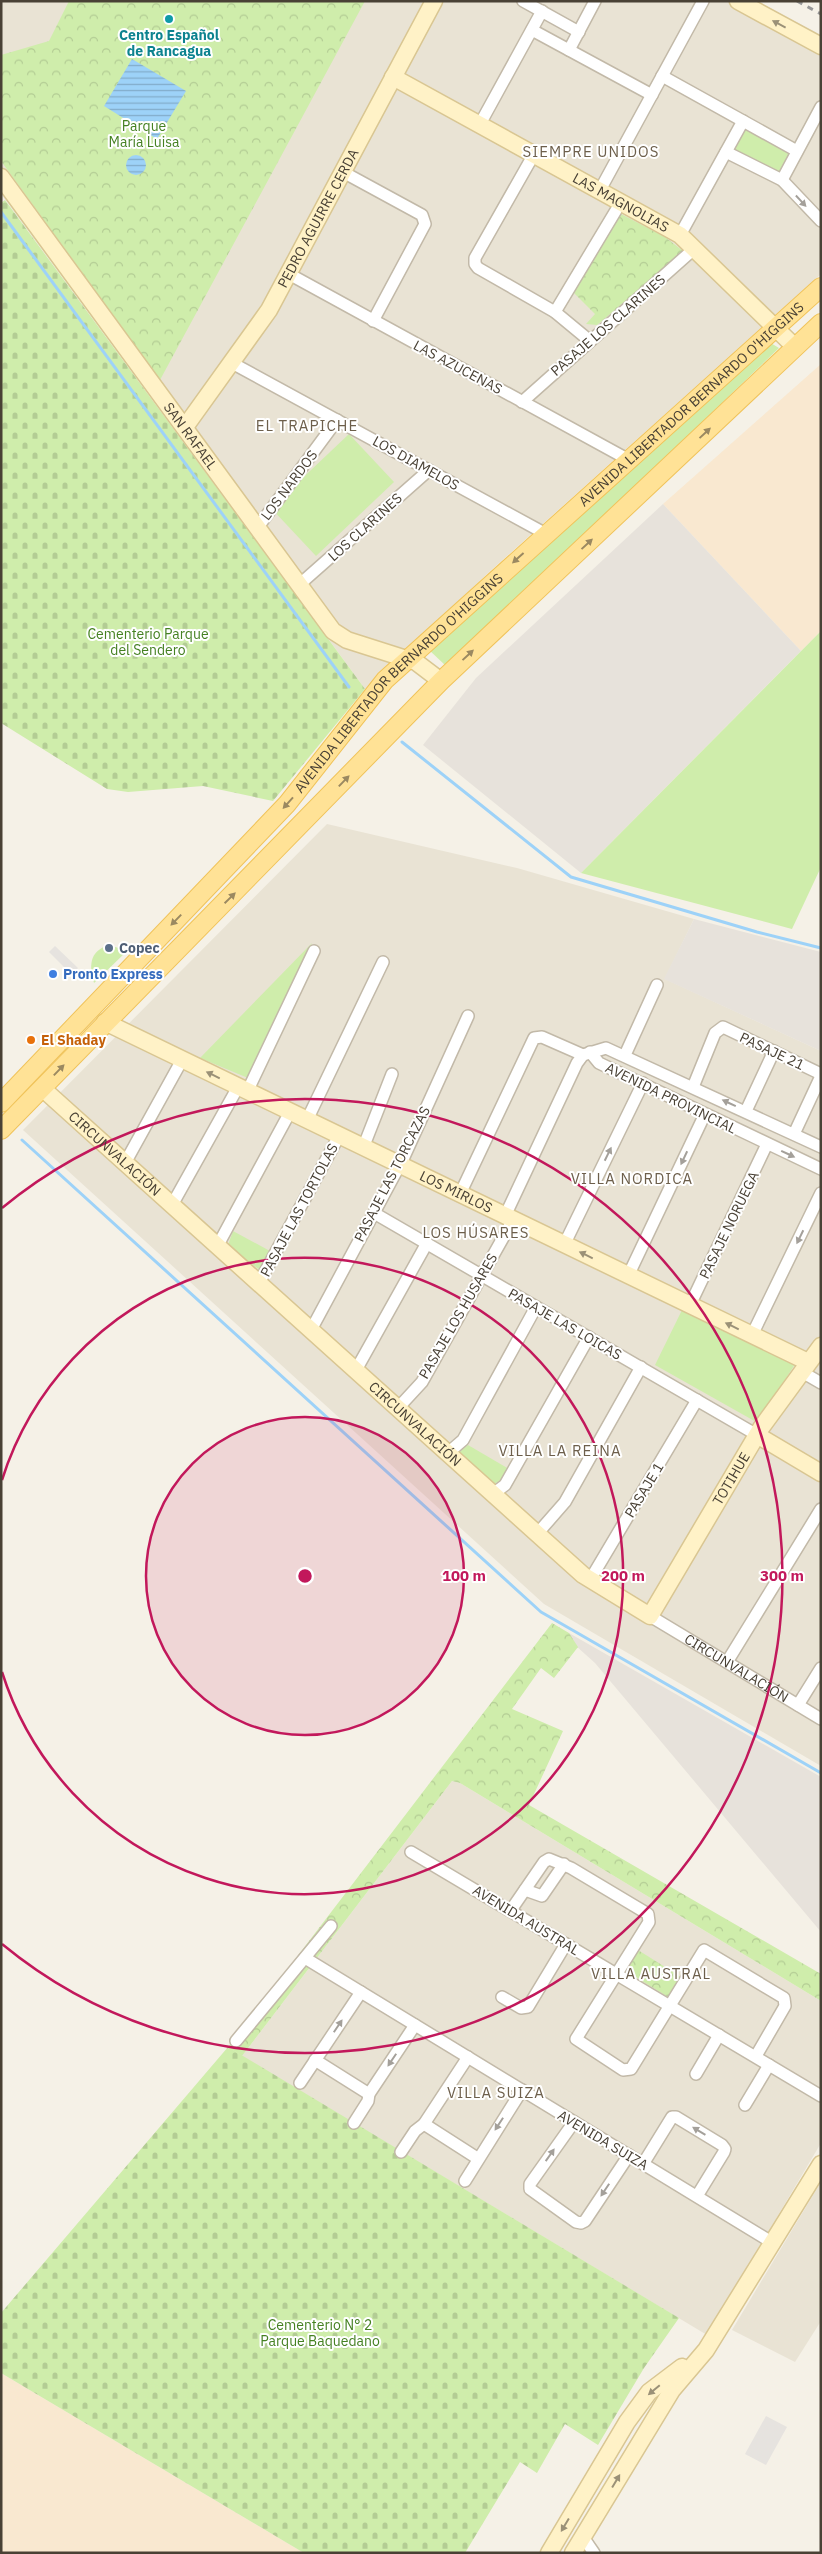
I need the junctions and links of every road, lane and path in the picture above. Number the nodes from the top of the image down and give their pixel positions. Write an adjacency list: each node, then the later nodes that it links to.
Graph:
1 (434, 1): 12 (street, PEDRO AGUIRRE CERDA)
2 (523, 1): 6 (street)
3 (595, 1): 8 (street)
4 (703, 1): 11 (street)
5 (738, 1): 9 (street, one-way to 5)
6 (542, 11): 7 (street); 8 (street)
7 (532, 30): 10 (street); 16 (street)
8 (579, 32): 10 (street)
9 (821, 46)
10 (569, 50): 13 (street)
11 (662, 76): 13 (street); 15 (street)
12 (393, 77): 16 (street, LAS MAGNOLIAS); 20 (street, PEDRO AGUIRRE CERDA)
13 (652, 95): 23 (street)
14 (821, 107): 17 (street)
15 (743, 121): 17 (street); 18 (street)
16 (480, 124): 19 (street, LAS MAGNOLIAS)
17 (797, 151): 22 (street)
18 (726, 152): 22 (street); 26 (street)
19 (534, 154): 23 (street, LAS MAGNOLIAS); 30 (street)
20 (343, 172): 28 (street, PEDRO AGUIRRE CERDA); 31 (street)
21 (1, 177): 39 (street, SAN RAFAEL)
22 (782, 180): 25 (street, one-way to 25)
23 (600, 190): 24 (street, LAS MAGNOLIAS)
24 (621, 202): 26 (street, LAS MAGNOLIAS); 30 (street)
25 (821, 221)
26 (680, 235): 27 (street, LAS MAGNOLIAS)
27 (695, 248): 33 (street, LAS MAGNOLIAS); 34 (street, PASAJE LOS CLARINES)
28 (289, 274): 31 (street, LAS AZUCENAS); 36 (street, PEDRO AGUIRRE CERDA)
29 (821, 287): 33 (main road, AVENIDA LIBERTADOR BERNARDO O'HIGGINS)
30 (555, 312): 34 (street)
31 (372, 321): 37 (street, LAS AZUCENAS)
32 (821, 323): 35 (main road, AVENIDA LIBERTADOR BERNARDO O'HIGGINS)
33 (776, 326): 35 (street, LAS MAGNOLIAS); 40 (main road, AVENIDA LIBERTADOR BERNARDO O'HIGGINS)
34 (590, 341): 37 (street, PASAJE LOS CLARINES)
35 (795, 347): 46 (main road, AVENIDA LIBERTADOR BERNARDO O'HIGGINS, one-way to 35)
36 (232, 364): 38 (street, LOS DIAMELOS); 39 (street, PEDRO AGUIRRE CERDA)
37 (522, 402): 40 (street, LAS AZUCENAS)
38 (337, 420): 41 (street, LOS DIAMELOS); 42 (street, LOS NARDOS)
39 (185, 427): 42 (street, SAN RAFAEL)
40 (629, 460): 43 (main road, AVENIDA LIBERTADOR BERNARDO O'HIGGINS)
41 (429, 470): 43 (street, LOS DIAMELOS); 44 (street, LOS CLARINES)
42 (258, 527): 44 (street, SAN RAFAEL)
43 (546, 534): 45 (main road, AVENIDA LIBERTADOR BERNARDO O'HIGGINS, one-way to 45)
44 (300, 584): 45 (street, SAN RAFAEL)
45 (407, 659): 46 (street, SAN RAFAEL); 62 (main road, AVENIDA LIBERTADOR BERNARDO O'HIGGINS, one-way to 62)
46 (441, 681): 51 (main road, AVENIDA LIBERTADOR BERNARDO O'HIGGINS, one-way to 46)
47 (314, 951): 61 (street)
48 (383, 962): 66 (street)
49 (658, 985): 54 (street)
50 (468, 1016): 74 (street, PASAJE LAS TORCAZAS)
51 (106, 1022): 55 (street, LOS MIRLOS); 60 (main road, AVENIDA LIBERTADOR BERNARDO O'HIGGINS, one-way to 51)
52 (774, 1052): 57 (street, PASAJE 21); 59 (street, PASAJE 21); 63 (street)
53 (587, 1054): 54 (street, AVENIDA PROVINCIAL); 58 (street, AVENIDA PROVINCIAL); 77 (street); 80 (street, PASAJE LOS HUSARES)
54 (625, 1055): 59 (street, AVENIDA PROVINCIAL)
55 (182, 1060): 61 (street, LOS MIRLOS, one-way to 55); 73 (street)
56 (392, 1074): 72 (street)
57 (821, 1075): 68 (street)
58 (643, 1083): 65 (street, AVENIDA PROVINCIAL); 83 (street, one-way to 58)
59 (693, 1086): 63 (street, AVENIDA PROVINCIAL, one-way to 59)
60 (42, 1088): 67 (main road, AVENIDA LIBERTADOR BERNARDO O'HIGGINS); 73 (street, CIRCUNVALACIÓN)
61 (243, 1089): 64 (street, LOS MIRLOS); 78 (street)
62 (1, 1103)
63 (746, 1111): 68 (street, AVENIDA PROVINCIAL)
64 (290, 1112): 66 (street, LOS MIRLOS); 82 (street)
65 (705, 1114): 70 (street, AVENIDA PROVINCIAL); 85 (street, one-way to 85)
66 (307, 1120): 69 (street, LOS MIRLOS)
67 (1, 1130)
68 (794, 1134): 71 (street, AVENIDA PROVINCIAL)
69 (339, 1136): 72 (street, LOS MIRLOS); 86 (street, PASAJE LAS TORTOLAS)
70 (768, 1144): 75 (street, AVENIDA PROVINCIAL, one-way to 75); 87 (street, PASAJE NORUEGA)
71 (821, 1147)
72 (363, 1148): 74 (street, LOS MIRLOS)
73 (125, 1163): 78 (street, CIRCUNVALACIÓN)
74 (399, 1165): 77 (street, LOS MIRLOS); 79 (street, PASAJE LAS TORCAZAS)
75 (821, 1169)
76 (821, 1193): 90 (street, one-way to 90)
77 (460, 1194): 80 (street, LOS MIRLOS)
78 (172, 1205): 82 (street, CIRCUNVALACIÓN)
79 (374, 1213): 81 (street, PASAJE LAS LOICAS); 89 (street, PASAJE LAS TORCAZAS)
80 (509, 1218): 83 (street, LOS MIRLOS); 84 (street, PASAJE LOS HUSARES)
81 (427, 1243): 84 (street, PASAJE LAS LOICAS); 95 (street)
82 (218, 1245): 86 (street, CIRCUNVALACIÓN)
83 (564, 1245): 85 (street, LOS MIRLOS, one-way to 83)
84 (482, 1276): 88 (street, PASAJE LAS LOICAS); 98 (street, PASAJE LOS HUSARES)
85 (628, 1276): 87 (street, LOS MIRLOS)
86 (259, 1284): 89 (street, CIRCUNVALACIÓN)
87 (690, 1305): 90 (street, LOS MIRLOS, one-way to 87)
88 (536, 1307): 91 (street, PASAJE LAS LOICAS); 100 (street)
89 (311, 1330): 95 (street, CIRCUNVALACIÓN)
90 (752, 1335): 93 (street, LOS MIRLOS)
91 (589, 1337): 94 (street, PASAJE LAS LOICAS); 102 (street)
92 (821, 1346): 93 (street, TOTIHUE)
93 (805, 1367): 96 (street); 99 (street, TOTIHUE)
94 (641, 1368): 97 (street, PASAJE LAS LOICAS); 104 (street)
95 (356, 1370): 98 (street, CIRCUNVALACIÓN)
96 (821, 1383)
97 (697, 1400): 99 (street, PASAJE LAS LOICAS); 105 (street, PASAJE 1)
98 (398, 1408): 100 (street, CIRCUNVALACIÓN)
99 (757, 1435): 101 (street); 106 (street, TOTIHUE)
100 (448, 1453): 102 (street, CIRCUNVALACIÓN)
101 (821, 1473)
102 (492, 1494): 104 (street, CIRCUNVALACIÓN)
103 (821, 1509): 107 (street)
104 (537, 1534): 105 (street, CIRCUNVALACIÓN)
105 (590, 1580): 106 (street, CIRCUNVALACIÓN)
106 (650, 1616): 107 (street, CIRCUNVALACIÓN)
107 (728, 1662): 109 (street, CIRCUNVALACIÓN)
108 (821, 1668): 109 (street)
109 (798, 1705): 110 (street, CIRCUNVALACIÓN)
110 (821, 1718)
111 (411, 1852): 114 (street, AVENIDA AUSTRAL)
112 (567, 1866): 113 (street); 113 (street); 118 (street)
113 (525, 1890): 114 (street)
114 (511, 1910): 116 (street, AVENIDA AUSTRAL)
115 (332, 1926): 117 (street)
116 (566, 1944): 118 (street, AVENIDA AUSTRAL); 120 (street)
117 (305, 1958): 119 (street, AVENIDA SUIZA); 124 (street)
118 (616, 1974): 121 (street, AVENIDA AUSTRAL); 121 (street)
119 (362, 1992): 122 (street, AVENIDA SUIZA); 127 (street, one-way to 119)
120 (502, 1997)
121 (669, 2005): 123 (street, AVENIDA AUSTRAL); 125 (street)
122 (415, 2025): 126 (street, AVENIDA SUIZA); 132 (street, one-way to 132)
123 (719, 2035): 125 (street, AVENIDA AUSTRAL); 129 (street)
124 (236, 2042)
125 (756, 2056): 128 (street, AVENIDA AUSTRAL)
126 (468, 2058): 131 (street, AVENIDA SUIZA); 137 (street)
127 (315, 2060): 130 (street); 132 (street)
128 (769, 2065): 133 (street, AVENIDA AUSTRAL); 134 (street)
129 (696, 2074)
130 (300, 2083)
131 (522, 2090): 135 (street, AVENIDA SUIZA); 140 (street, one-way to 140)
132 (369, 2094): 136 (street)
133 (821, 2096)
134 (745, 2105)
135 (574, 2122): 139 (street, AVENIDA SUIZA); 139 (street, one-way to 135)
136 (354, 2123)
137 (424, 2124): 138 (street); 140 (street)
138 (402, 2152)
139 (628, 2155): 141 (street, AVENIDA SUIZA)
140 (477, 2158): 143 (street)
141 (643, 2164): 144 (street, AVENIDA SUIZA); 144 (street, one-way to 141)
142 (821, 2164): 145 (street)
143 (465, 2181)
144 (697, 2196): 145 (street, AVENIDA SUIZA)
145 (773, 2243): 146 (street)
146 (706, 2350): 147 (street, one-way to 146); 148 (street, one-way to 148)
147 (583, 2537): 149 (street); 150 (street)
148 (549, 2553)
149 (574, 2553)
150 (594, 2553)

